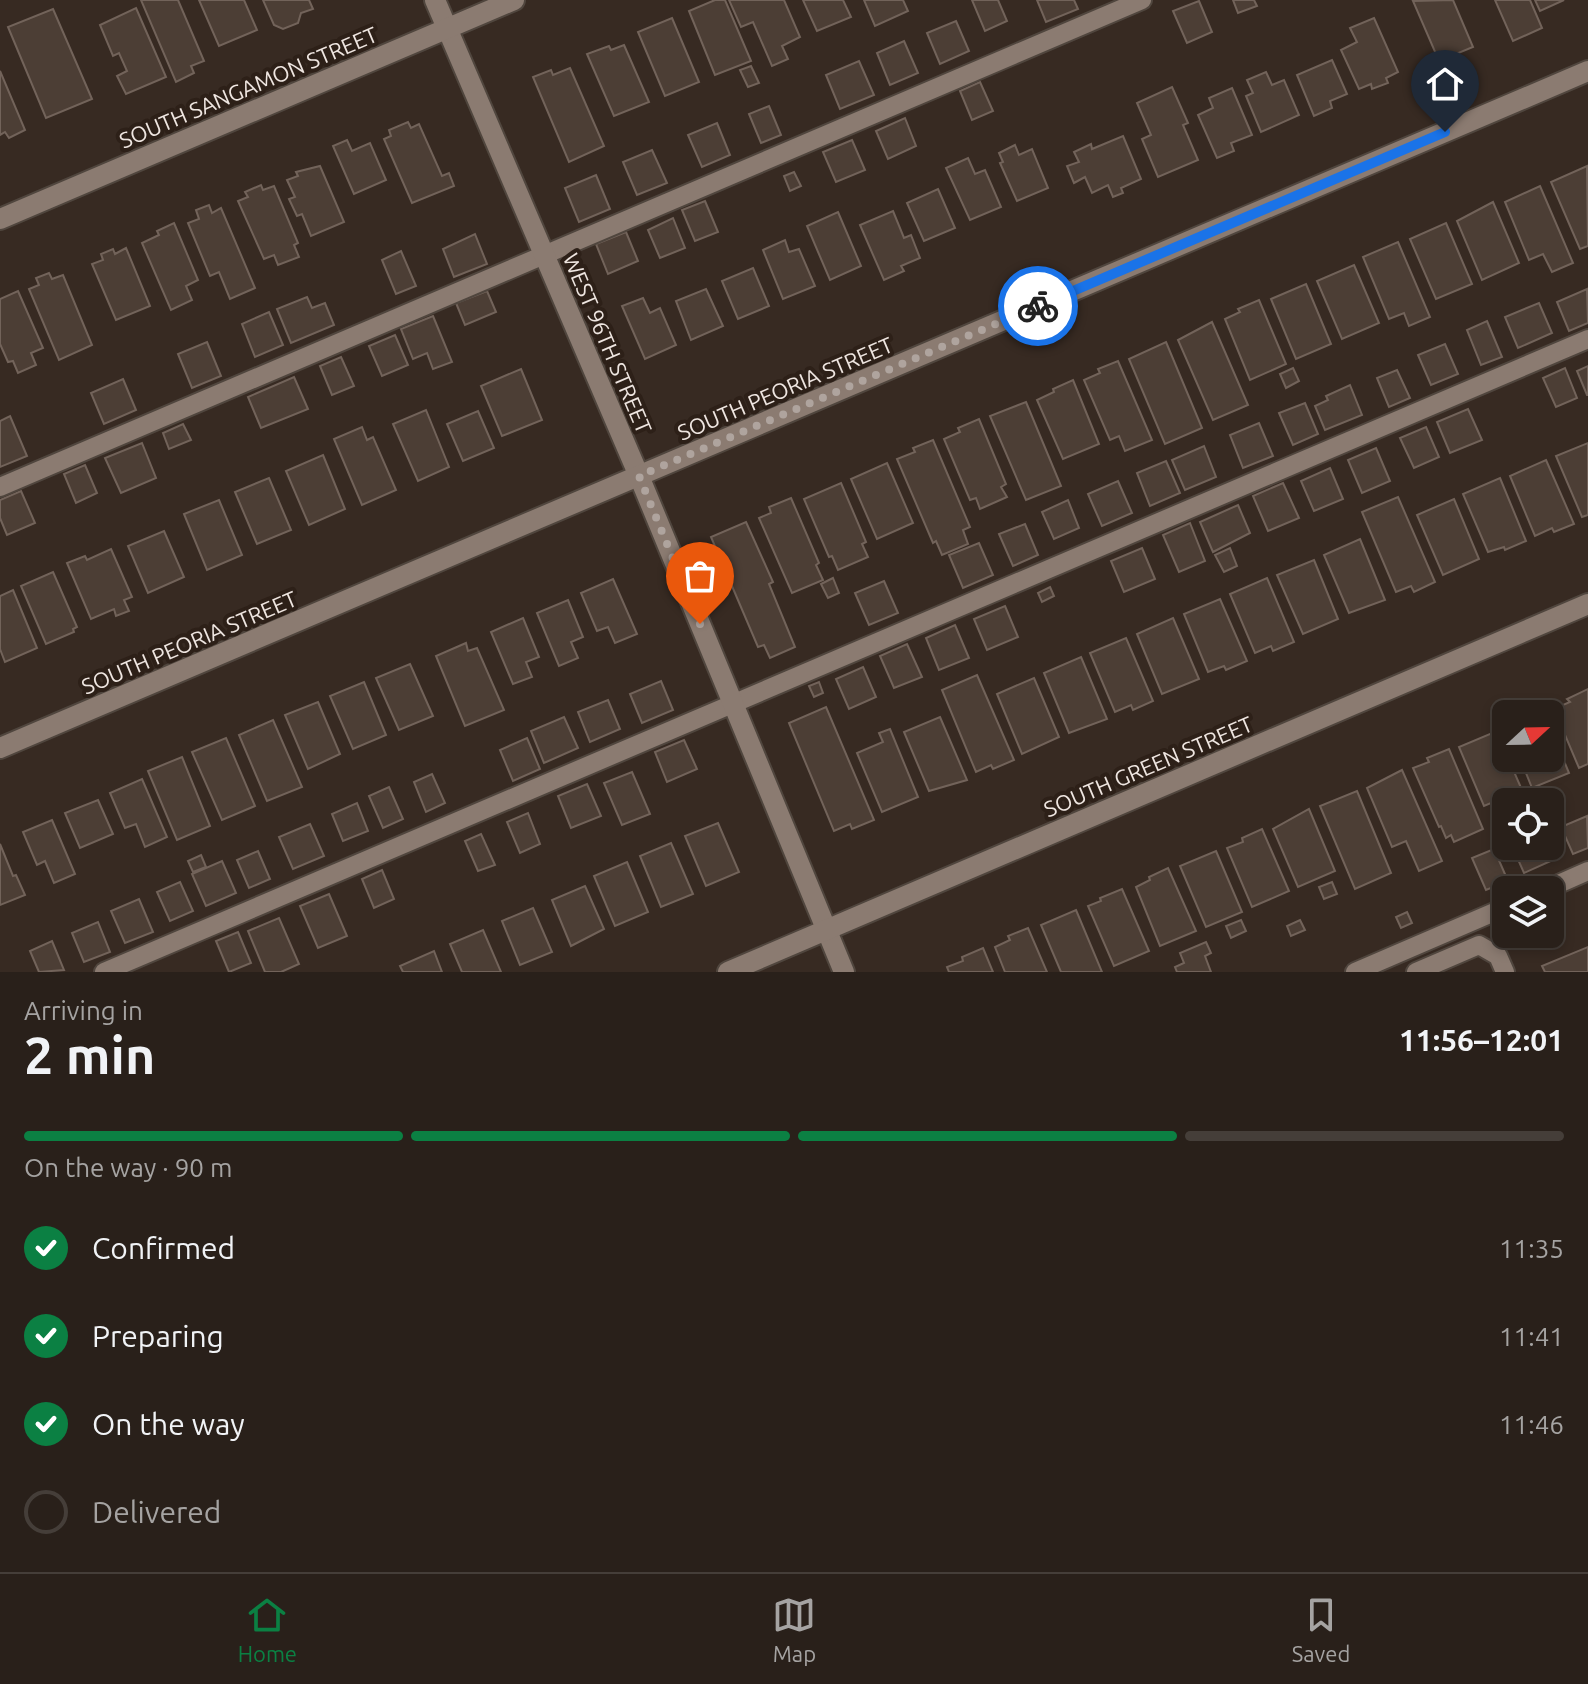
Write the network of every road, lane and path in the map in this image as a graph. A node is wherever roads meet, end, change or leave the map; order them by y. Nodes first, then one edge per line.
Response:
1 (435, 0) edge
2 (514, 0) edge
3 (1142, 0) edge
4 (447, 28) junction
5 (1588, 71) edge
6 (0, 219) edge
7 (544, 255) junction
8 (1588, 339) edge
9 (639, 476) junction
10 (0, 487) edge
11 (1588, 604) edge
12 (733, 704) junction
13 (0, 748) edge
14 (1588, 871) edge
15 (1564, 882) edge
16 (1492, 913) edge
17 (826, 930) junction
18 (104, 972) edge
19 (728, 972) edge
20 (844, 972) edge
21 (1355, 972) edge
22 (1416, 972) edge
23 (1505, 972) edge

1 - 4 street, WEST 96TH STREET
2 - 4 street, SOUTH SANGAMON STREET
3 - 7 lane
4 - 6 street, SOUTH SANGAMON STREET
4 - 7 street, WEST 96TH STREET
5 - 9 street, SOUTH PEORIA STREET
7 - 9 street, WEST 96TH STREET
7 - 10 lane
8 - 12 lane
9 - 12 street, WEST 96TH STREET
9 - 13 street, SOUTH PEORIA STREET
11 - 17 street, SOUTH GREEN STREET
12 - 17 street, WEST 96TH STREET
12 - 18 lane
14 - 15 lane
16 - 21 lane
17 - 19 street, SOUTH GREEN STREET
17 - 20 street, WEST 96TH STREET
22 - 23 lane

